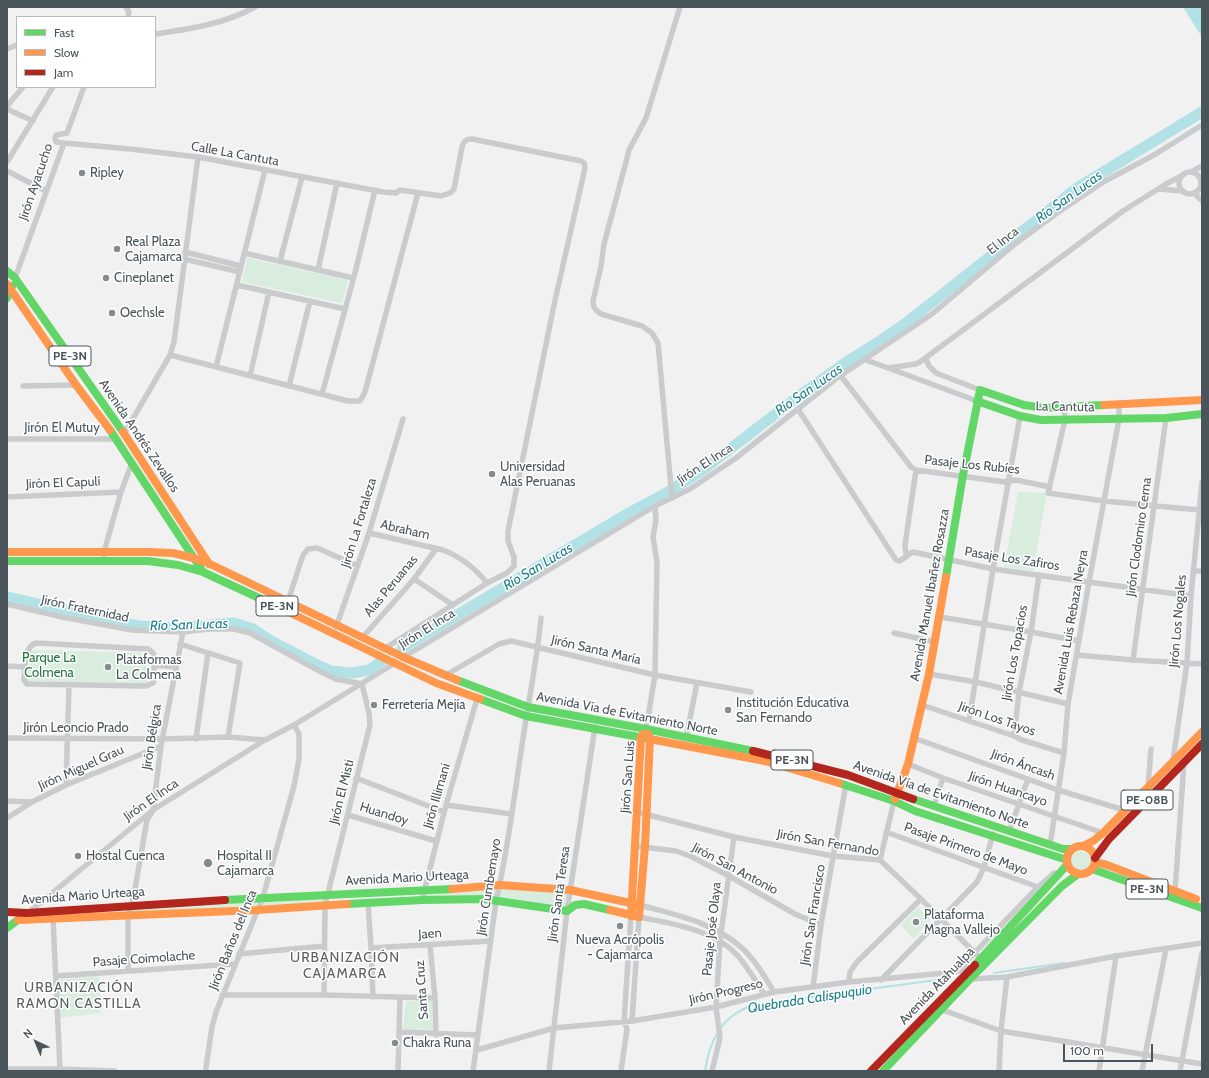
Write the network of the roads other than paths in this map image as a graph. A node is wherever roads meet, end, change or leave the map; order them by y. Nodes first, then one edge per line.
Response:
1 (255, 7) edge
2 (680, 7) edge
3 (250, 9) edge
4 (156, 34) edge
5 (22, 88) edge
6 (52, 88) edge
7 (84, 88) edge
8 (7, 107) edge
9 (33, 121) junction
10 (1202, 125) edge
11 (64, 143) junction
12 (198, 157) junction
13 (7, 162) edge
14 (1202, 166) edge
15 (265, 170) junction
16 (7, 171) edge
17 (1191, 172) junction
18 (1183, 175) junction
19 (302, 177) junction
20 (1201, 178) edge
21 (337, 183) junction
22 (1201, 187) edge
23 (1158, 189) junction
24 (374, 190) junction
25 (46, 191) junction
26 (1183, 191) junction
27 (418, 193) junction
28 (1194, 193) junction
29 (1202, 201) edge
30 (185, 252) junction
31 (244, 253) junction
32 (184, 260) junction
33 (280, 261) junction
34 (240, 269) junction
35 (318, 270) junction
36 (7, 271) edge
37 (15, 278) junction
38 (353, 278) junction
39 (237, 285) junction
40 (9, 286) edge
41 (269, 292) junction
42 (7, 298) edge
43 (310, 301) junction
44 (345, 309) junction
45 (170, 355) junction
46 (926, 359) junction
47 (866, 360) junction
48 (916, 364) junction
49 (216, 367) junction
50 (888, 368) junction
51 (250, 376) junction
52 (841, 376) junction
53 (915, 377) junction
54 (76, 385) junction
55 (23, 386) dead end
56 (289, 386) junction
57 (980, 390) junction
58 (322, 394) junction
59 (1202, 400) edge
60 (977, 401) junction
61 (1119, 404) junction
62 (1064, 407) junction
63 (798, 409) junction
64 (1202, 414) edge
65 (1020, 416) junction
66 (1166, 418) junction
67 (403, 419) dead end
68 (1119, 419) junction
69 (1065, 420) junction
70 (125, 434) junction
71 (7, 439) edge
72 (117, 439) junction
73 (132, 463) junction
74 (916, 470) junction
75 (963, 476) junction
76 (1008, 482) junction
77 (1202, 482) edge
78 (1049, 490) junction
79 (121, 492) junction
80 (7, 496) edge
81 (672, 497) junction
82 (1104, 501) junction
83 (1154, 505) junction
84 (655, 506) junction
85 (1199, 510) junction
86 (369, 533) junction
87 (436, 549) junction
88 (7, 552) edge
89 (104, 552) junction
90 (906, 555) junction
91 (193, 558) junction
92 (7, 561) edge
93 (104, 561) junction
94 (949, 561) junction
95 (208, 563) junction
96 (358, 566) junction
97 (993, 569) junction
98 (1193, 571) junction
99 (202, 572) junction
100 (1202, 572) edge
101 (1039, 575) junction
102 (220, 579) junction
103 (414, 579) junction
104 (1089, 582) junction
105 (487, 583) junction
106 (1142, 589) junction
107 (1191, 596) junction
108 (288, 601) junction
109 (7, 604) edge
110 (453, 605) junction
111 (940, 617) junction
112 (541, 618) dead end
113 (986, 624) junction
114 (335, 629) junction
115 (183, 632) junction
116 (1031, 632) junction
117 (894, 633) dead end
118 (362, 638) junction
119 (1079, 641) junction
120 (935, 642) junction
121 (180, 644) junction
122 (538, 648) junction
123 (386, 649) junction
124 (208, 653) junction
125 (377, 655) junction
126 (1077, 655) junction
127 (401, 656) junction
128 (1133, 660) junction
129 (393, 662) junction
130 (1187, 663) junction
131 (1202, 664) edge
132 (154, 665) junction
133 (7, 666) edge
134 (25, 667) junction
135 (176, 667) junction
136 (929, 674) junction
137 (655, 675) junction
138 (446, 676) junction
139 (976, 682) junction
140 (697, 683) junction
141 (362, 684) junction
142 (69, 685) junction
143 (751, 692) dead end
144 (1019, 692) junction
145 (477, 699) junction
146 (1068, 704) junction
147 (922, 705) junction
148 (527, 712) junction
149 (970, 721) junction
150 (596, 724) junction
151 (294, 725) junction
152 (646, 729) junction
153 (1202, 732) edge
154 (1014, 736) junction
155 (228, 737) junction
156 (641, 737) junction
157 (7, 738) edge
158 (650, 738) junction
159 (686, 738) junction
160 (914, 738) junction
161 (67, 739) junction
162 (162, 739) junction
163 (196, 739) junction
164 (265, 740) junction
165 (1202, 744) edge
166 (161, 746) junction
167 (1151, 749) dead end
168 (743, 752) junction
169 (1064, 753) junction
170 (1173, 761) junction
171 (1184, 762) junction
172 (908, 764) junction
173 (848, 775) junction
174 (356, 778) junction
175 (943, 778) junction
176 (1028, 779) junction
177 (66, 785) junction
178 (845, 785) junction
179 (1148, 787) junction
180 (1058, 790) junction
181 (896, 798) junction
182 (7, 801) edge
183 (32, 802) junction
184 (1019, 804) junction
185 (446, 805) junction
186 (934, 806) junction
187 (153, 810) junction
188 (1124, 810) junction
189 (444, 812) junction
190 (638, 812) junction
191 (512, 814) junction
192 (646, 814) junction
193 (348, 815) junction
194 (1055, 816) junction
195 (7, 818) edge
196 (995, 827) junction
197 (886, 832) junction
198 (1009, 832) junction
199 (1103, 833) junction
200 (992, 836) junction
201 (734, 837) junction
202 (436, 841) junction
203 (1050, 845) junction
204 (635, 846) junction
205 (645, 846) junction
206 (1083, 846) junction
207 (1072, 849) junction
208 (833, 856) junction
209 (880, 860) junction
210 (1067, 863) junction
211 (1094, 863) junction
212 (984, 867) junction
213 (1081, 874) junction
214 (729, 876) junction
215 (500, 885) junction
216 (1038, 887) junction
217 (570, 890) junction
218 (424, 891) junction
219 (1175, 891) junction
220 (328, 894) junction
221 (263, 897) junction
222 (920, 899) junction
223 (422, 900) junction
224 (1202, 900) edge
225 (496, 901) junction
226 (178, 902) junction
227 (632, 902) junction
228 (368, 903) junction
229 (131, 905) junction
230 (325, 905) junction
231 (640, 905) junction
232 (1202, 908) edge
233 (257, 910) junction
234 (567, 910) junction
235 (7, 912) edge
236 (27, 913) junction
237 (177, 913) junction
238 (128, 915) junction
239 (635, 917) junction
240 (53, 919) junction
241 (940, 919) junction
242 (18, 920) junction
243 (821, 925) junction
244 (7, 928) edge
245 (721, 932) junction
246 (491, 941) junction
247 (720, 941) junction
248 (1202, 943) edge
249 (430, 945) junction
250 (324, 946) junction
251 (371, 948) junction
252 (1166, 949) junction
253 (1202, 953) edge
254 (238, 954) junction
255 (978, 956) junction
256 (1116, 956) junction
257 (234, 964) junction
258 (972, 967) junction
259 (982, 968) junction
260 (128, 971) junction
261 (956, 972) junction
262 (56, 976) junction
263 (1007, 977) junction
264 (970, 979) junction
265 (881, 980) junction
266 (849, 982) junction
267 (813, 987) junction
268 (774, 992) junction
269 (764, 994) junction
270 (222, 995) junction
271 (324, 995) junction
272 (373, 997) junction
273 (400, 998) junction
274 (435, 998) junction
275 (716, 1007) junction
276 (939, 1007) junction
277 (624, 1021) junction
278 (632, 1021) junction
279 (554, 1028) junction
280 (1000, 1031) junction
281 (399, 1032) junction
282 (436, 1035) junction
283 (478, 1035) junction
284 (1103, 1047) junction
285 (477, 1050) junction
286 (1146, 1054) junction
287 (1182, 1060) junction
288 (1202, 1064) edge
289 (7, 1069) edge
290 (60, 1069) junction
291 (115, 1071) edge
292 (206, 1071) edge
293 (398, 1071) edge
294 (474, 1071) edge
295 (549, 1071) edge
296 (621, 1071) edge
297 (712, 1071) edge
298 (871, 1071) edge
299 (883, 1071) edge
300 (999, 1071) edge
301 (1099, 1071) edge
302 (1142, 1071) edge
303 (1180, 1071) edge

1 - 3 street
2 - 81 street
3 - 4 street
5 - 8 street
6 - 9 street
7 - 11 street, Jirón Ayacucho
8 - 9 street
9 - 13 street
10 - 47 street, El Inca
11 - 12 street, Calle La Cantuta
11 - 25 street, Jirón Ayacucho
12 - 15 street, Calle La Cantuta
12 - 30 street
14 - 17 street
15 - 19 street, Calle La Cantuta
15 - 31 street
16 - 25 street
17 - 18 street
17 - 20 street
18 - 23 street
18 - 26 street
19 - 21 street, Calle La Cantuta
19 - 33 street
20 - 22 street
21 - 24 street, Calle La Cantuta
21 - 35 street
22 - 28 street
23 - 26 street
23 - 46 street
24 - 27 street, Calle La Cantuta
24 - 38 street
25 - 37 street, Jirón Ayacucho
26 - 28 street
27 - 58 street
27 - 105 street, Calle La Cantuta
28 - 29 street
30 - 32 street
30 - 34 street
31 - 33 street
31 - 34 street
32 - 34 street
32 - 45 street
33 - 35 street
34 - 39 street
35 - 38 street
36 - 37 main road, Avenida Andrés Zevallos / PE-3N
37 - 40 main road, Jirón Ayacucho
37 - 70 main road, Avenida Andrés Zevallos / PE-3N
38 - 44 street
39 - 41 street
39 - 49 street
40 - 42 main road, Jirón Ayacucho
40 - 54 main road, Avenida Andrés Zevallos / PE-3N
41 - 43 street
41 - 51 street
43 - 44 street
43 - 56 street
44 - 58 street
45 - 49 street
45 - 70 street
46 - 48 street
46 - 57 street, La Cantuta
47 - 50 street, La Cantuta
47 - 52 street, Jirón El Inca
48 - 50 street
48 - 53 street
49 - 51 street
50 - 53 street, La Cantuta
51 - 56 street
52 - 63 street, Jirón El Inca
52 - 74 street, Pasaje Los Rubíes
53 - 60 street, La Cantuta
54 - 55 street
54 - 72 main road, Avenida Andrés Zevallos / PE-3N
56 - 58 street
57 - 60 main road, Avenida Manuel Ibañez Rosazza
57 - 62 main road, La Cantuta
59 - 61 main road, La Cantuta
60 - 65 main road, La Cantuta
60 - 75 main road, Avenida Manuel Ibañez Rosazza
61 - 62 main road, La Cantuta
61 - 68 street, Avenida Luis Rebaza Neyra
62 - 69 street
63 - 81 street, Jirón El Inca
63 - 90 street, Pasaje Los Zafiros
64 - 66 main road, La Cantuta
65 - 69 main road, La Cantuta
65 - 76 street
66 - 68 main road, La Cantuta
66 - 83 street, Jirón Clodomiro Cerna
67 - 86 street, Jirón La Fortaleza
68 - 69 main road, La Cantuta
68 - 82 street, Avenida Luis Rebaza Neyra
69 - 78 street
70 - 72 street
70 - 95 main road, Avenida Andrés Zevallos / PE-3N
71 - 72 street, Jirón El Mutuy
72 - 73 main road, Avenida Andrés Zevallos / PE-3N
73 - 79 street
73 - 91 main road, Avenida Andrés Zevallos / PE-3N
74 - 75 street, Pasaje Los Rubíes
74 - 90 street
75 - 76 street, Pasaje Los Rubíes
75 - 94 main road, Avenida Manuel Ibañez Rosazza
76 - 78 street, Pasaje Los Rubíes
76 - 97 street
77 - 85 street, Jirón Los Nogales
78 - 82 street, Pasaje Los Rubíes
79 - 80 street, Jirón El Capulí
79 - 89 street
81 - 84 street, Jirón El Inca
82 - 83 street, Pasaje Los Rubíes
82 - 104 street, Avenida Luis Rebaza Neyra
83 - 85 street, Pasaje Los Rubíes
83 - 106 street, Jirón Clodomiro Cerna
84 - 127 street, Jirón El Inca
84 - 137 street
85 - 98 street, Jirón Los Nogales
86 - 87 street, Abraham
86 - 96 street, Jirón La Fortaleza
87 - 103 street, Alas Peruanas
87 - 105 street, Abraham
88 - 89 main road, Avenida Vía de Evitamiento Norte
89 - 91 main road, Avenida Vía de Evitamiento Norte
89 - 93 street
90 - 94 street, Pasaje Los Zafiros
91 - 95 main road, Avenida Vía de Evitamiento Norte / PE-3N
91 - 99 main road, Avenida Andrés Zevallos / PE-3N
92 - 93 main road
93 - 99 main road
94 - 97 street, Pasaje Los Zafiros
94 - 111 main road, Avenida Manuel Ibañez Rosazza
95 - 102 main road, Avenida Andrés Zevallos / PE-3N
95 - 108 main road, Avenida Vía de Evitamiento Norte / PE-3N
96 - 108 street
96 - 114 street, Jirón La Fortaleza
97 - 101 street, Pasaje Los Zafiros
97 - 113 street
98 - 100 street
98 - 107 street, Jirón Los Nogales
99 - 102 main road, PE-3N
101 - 104 street, Pasaje Los Zafiros
101 - 116 street, Jirón Los Topacios
102 - 114 main road, Avenida Vía de Evitamiento Norte / PE-3N
103 - 110 street
103 - 118 street, Alas Peruanas
104 - 106 street, Pasaje Los Zafiros
104 - 119 street, Avenida Luis Rebaza Neyra
105 - 110 street
106 - 107 street, Pasaje Los Zafiros
106 - 128 street, Jirón Clodomiro Cerna
107 - 130 street, Jirón Los Nogales
108 - 114 main road, Avenida Vía de Evitamiento Norte / PE-3N
109 - 115 street, Jirón Fraternidad
110 - 123 street
111 - 113 street
111 - 120 main road, Avenida Manuel Ibañez Rosazza
112 - 122 street, Jirón Cumbemayo
113 - 116 street
113 - 139 street
114 - 118 main road, Avenida Vía de Evitamiento Norte / PE-3N
114 - 125 main road, Avenida Vía de Evitamiento Norte / PE-3N
115 - 121 street, Jirón Bélgica
115 - 141 street, Jirón Fraternidad
116 - 119 street
116 - 144 street, Jirón Los Topacios
117 - 120 street
118 - 123 main road, Avenida Vía de Evitamiento Norte / PE-3N
119 - 126 street, Avenida Luis Rebaza Neyra
120 - 136 main road, Avenida Manuel Ibañez Rosazza
121 - 124 street
121 - 135 street, Jirón Bélgica
122 - 137 street, Jirón Santa María
122 - 138 street, Jirón Santa María
122 - 148 street, Jirón Cumbemayo
123 - 125 street
123 - 127 main road, Avenida Vía de Evitamiento Norte / PE-3N
124 - 155 street
124 - 163 street
125 - 129 main road, Avenida Vía de Evitamiento Norte / PE-3N
126 - 128 street
126 - 146 street, Avenida Luis Rebaza Neyra
127 - 129 street, Jirón El Inca
127 - 138 main road, Avenida Vía de Evitamiento Norte / PE-3N
128 - 130 street
129 - 141 street, Jirón El Inca
129 - 145 main road, Avenida Vía de Evitamiento Norte / PE-3N
130 - 131 street
130 - 170 street, Jirón Los Nogales
132 - 134 street
132 - 135 street
132 - 142 street
133 - 134 street
134 - 142 street
135 - 162 street, Jirón Bélgica
136 - 139 street
136 - 147 main road, Avenida Manuel Ibañez Rosazza
137 - 140 street, Jirón Santa María
137 - 152 street
138 - 148 main road, Avenida Vía de Evitamiento Norte / PE-3N
139 - 144 street
139 - 149 street
140 - 143 street, Jirón Santa María
140 - 159 street
141 - 151 street, Jirón El Inca
141 - 174 street, Jirón El Misti
142 - 161 street
144 - 146 street
144 - 154 street, Jirón Los Topacios
145 - 148 main road, PE-3N
145 - 185 street, Jirón Illimani
146 - 169 street, Avenida Luis Rebaza Neyra
147 - 149 street, Jirón Los Tayos
147 - 160 main road, Avenida Manuel Ibañez Rosazza
148 - 150 main road, PE-3N
148 - 191 street, Jirón Cumbemayo
149 - 154 street, Jirón Los Tayos
150 - 152 main road, Avenida Vía de Evitamiento Norte / PE-3N
150 - 156 main road, PE-3N
150 - 217 street, Jirón Santa Teresa
151 - 164 street, Jirón El Inca
151 - 221 street, Jirón Baños del Inca
152 - 156 main road, Jirón San Luis
152 - 158 main road, Jirón San Luis
152 - 159 main road, Avenida Vía de Evitamiento Norte / PE-3N
153 - 170 main road, PE-08B
154 - 169 street, Jirón Los Tayos
155 - 163 street, Jirón Leoncio Prado
155 - 164 street, Jirón Leoncio Prado
156 - 158 main road, PE-3N
156 - 190 main road, Jirón San Luis
157 - 161 street, Jirón Leoncio Prado
158 - 168 main road, PE-3N
158 - 192 main road, Jirón San Luis
159 - 168 main road, Avenida Vía de Evitamiento Norte / PE-3N
160 - 172 main road, Avenida Manuel Ibañez Rosazza
160 - 176 street, Jirón Áncash
161 - 162 street, Jirón Leoncio Prado
161 - 177 street
162 - 163 street, Jirón Leoncio Prado
162 - 166 street, Jirón Bélgica
164 - 187 street, Jirón El Inca
165 - 171 main road, PE-08B
166 - 177 street, Jirón Miguel Grau
166 - 187 street, Jirón Bélgica
167 - 179 street
168 - 173 main road, Avenida Vía de Evitamiento Norte / PE-3N
168 - 178 main road, PE-3N
169 - 180 street, Avenida Luis Rebaza Neyra
170 - 179 main road, PE-08B
171 - 211 main road, PE-08B
171 - 219 street
172 - 175 street, Jirón Huancayo
172 - 181 main road, Avenida Manuel Ibañez Rosazza
173 - 178 street, Jirón San Francisco
173 - 181 main road, Avenida Vía de Evitamiento Norte / PE-3N
174 - 189 street
174 - 193 street, Jirón El Misti
175 - 184 street, Jirón Huancayo
175 - 186 street
176 - 180 street, Jirón Áncash
176 - 184 street
177 - 183 street, Jirón Miguel Grau
178 - 181 main road, PE-3N
178 - 208 street, Jirón San Francisco
179 - 188 main road, PE-08B
180 - 188 street, Jirón Áncash
180 - 194 street, Avenida Luis Rebaza Neyra
181 - 186 main road, Avenida Vía de Evitamiento Norte / PE-3N
181 - 197 street
181 - 200 main road, PE-3N
182 - 183 street, Jirón Miguel Grau
183 - 195 street, Jirón Miguel Grau
184 - 194 street, Jirón Huancayo
184 - 198 street
185 - 189 street, Jirón Illimani
185 - 191 street
186 - 196 main road, Avenida Vía de Evitamiento Norte / PE-3N
187 - 229 street, Jirón Bélgica
187 - 236 street, Jirón El Inca
188 - 199 main road, PE-08B
189 - 202 street, Jirón Illimani
190 - 192 street, Jirón San Fernando
190 - 204 main road, Jirón San Luis
191 - 215 street, Jirón Cumbemayo
192 - 201 street, Jirón San Fernando
192 - 205 main road, Jirón San Luis
193 - 202 street, Huandoy
193 - 220 street, Jirón El Misti
194 - 199 street, Jirón Huancayo
194 - 203 street, Avenida Luis Rebaza Neyra
196 - 198 main road, Avenida Vía de Evitamiento Norte / PE-3N
196 - 200 street
197 - 209 street
197 - 212 street, Pasaje Primero de Mayo
198 - 203 main road, Avenida Vía de Evitamiento Norte / PE-3N
199 - 206 main road, PE-08B
200 - 210 main road, PE-3N
200 - 212 street
201 - 208 street, Jirón San Fernando
201 - 214 street, Pasaje José Olaya
202 - 218 street, Jirón Illimani
203 - 207 main road, Avenida Vía de Evitamiento Norte / PE-3N
204 - 205 street, Jirón San Antonio
204 - 227 main road, Jirón San Luis
205 - 214 street, Jirón San Antonio
205 - 231 main road, Jirón San Luis
206 - 207 main road, PE-3N
206 - 211 main road, PE-3N
207 - 210 main road
208 - 209 street, Jirón San Fernando
208 - 243 street, Jirón San Francisco
209 - 222 street, Jirón San Fernando
210 - 213 main road, PE-3N
210 - 216 street, Avenida Atahualpa
210 - 255 main road, Avenida Atahualpa
211 - 213 main road
211 - 219 main road, PE-3N
211 - 232 main road, PE-3N
212 - 216 street, Pasaje Primero de Mayo
212 - 241 street
213 - 259 main road, Avenida Atahualpa
214 - 243 street, Jirón San Antonio
214 - 245 street, Pasaje José Olaya
215 - 217 main road, Avenida Mario Urteaga
215 - 218 main road, Avenida Mario Urteaga
215 - 225 street, Jirón Cumbemayo
216 - 255 street, Avenida Atahualpa
217 - 227 main road, Avenida Mario Urteaga
217 - 234 street, Jirón Santa Teresa
218 - 220 main road, Avenida Mario Urteaga
218 - 223 street, Jirón Illimani
219 - 224 main road, PE-3N
220 - 221 main road, Avenida Mario Urteaga
220 - 230 street, Jirón El Misti
221 - 226 main road, Avenida Mario Urteaga
221 - 233 street, Jirón Baños del Inca
222 - 241 street, Jirón San Fernando
222 - 266 street
223 - 225 main road, Avenida Mario Urteaga
223 - 228 main road, Avenida Mario Urteaga
225 - 234 main road, Avenida Mario Urteaga
225 - 246 street, Jirón Cumbemayo
226 - 229 main road, Avenida Mario Urteaga
226 - 237 main road
227 - 231 main road, Avenida Mario Urteaga
227 - 239 main road, Jirón San Luis
228 - 230 main road, Avenida Mario Urteaga
228 - 251 street
229 - 236 main road, Avenida Mario Urteaga
229 - 238 street, Jirón Bélgica
230 - 233 main road, Avenida Mario Urteaga
230 - 250 street, Jirón El Misti
231 - 239 main road, Jirón San Luis
231 - 245 street, Avenida Mario Urteaga
233 - 237 main road, Avenida Mario Urteaga
233 - 254 street, Jirón Baños del Inca
234 - 239 main road, Avenida Mario Urteaga
234 - 279 street, Jirón Santa Teresa
235 - 236 main road, Avenida Mario Urteaga
236 - 242 main road, Jirón El Inca
237 - 238 main road, Avenida Mario Urteaga
238 - 240 main road, Avenida Mario Urteaga
238 - 260 street, Jirón Bélgica
239 - 247 street, Avenida Mario Urteaga
239 - 277 street, Jirón San Luis
239 - 278 street, Jirón San Luis
240 - 242 main road, Avenida Mario Urteaga
240 - 262 street
241 - 255 street, Jirón San Fernando
241 - 265 street
242 - 244 main road, Jirón El Inca
243 - 267 street, Jirón San Francisco
245 - 247 street, Pasaje José Olaya
245 - 268 street, Avenida Mario Urteaga
246 - 249 street, Jaen
246 - 283 street, Jirón Cumbemayo
247 - 269 street, Avenida Mario Urteaga
247 - 275 street, Pasaje José Olaya
248 - 252 street
249 - 251 street, Jaen
249 - 274 street, Santa Cruz
250 - 254 street
250 - 271 street, Jirón El Misti
251 - 272 street
252 - 256 street
252 - 286 street
253 - 287 street
254 - 257 street, Jirón Baños del Inca
255 - 258 main road, Avenida Atahualpa
255 - 261 street, Avenida Atahualpa
256 - 263 street
256 - 284 street
257 - 260 street, Pasaje Coimolache
257 - 270 street, Jirón Baños del Inca
258 - 259 street, Jirón Progreso
258 - 261 street, Jirón Progreso
258 - 276 main road, Avenida Atahualpa
259 - 264 main road, Avenida Atahualpa
260 - 262 street, Pasaje Coimolache
261 - 265 street, Jirón Progreso
262 - 290 street
263 - 264 street
263 - 280 street
264 - 276 main road, Avenida Atahualpa
265 - 266 street, Jirón Progreso
266 - 267 street, Jirón Progreso
267 - 268 street, Jirón Progreso
268 - 269 street, Jirón Progreso
269 - 275 street, Jirón Progreso
270 - 271 street
270 - 292 street, Jirón Baños del Inca
271 - 272 street
272 - 273 street
273 - 274 street
273 - 281 street
274 - 282 street, Santa Cruz
275 - 278 street, Jirón Progreso
275 - 297 street, Pasaje José Olaya
276 - 280 street
276 - 298 main road, Avenida Atahualpa
276 - 299 main road, Avenida Atahualpa
277 - 278 street, Jirón Progreso
277 - 279 street, Jirón Progreso
277 - 296 street, Jirón San Luis
279 - 285 street, Jirón Progreso
279 - 295 street, Jirón Santa Teresa
280 - 284 street
280 - 300 street
281 - 282 street
281 - 293 street
282 - 283 street
283 - 285 street, Jirón Cumbemayo
284 - 286 street
284 - 301 street
285 - 294 street, Jirón Cumbemayo
286 - 287 street
286 - 302 street
287 - 288 street
287 - 303 street
289 - 290 street
290 - 291 street

